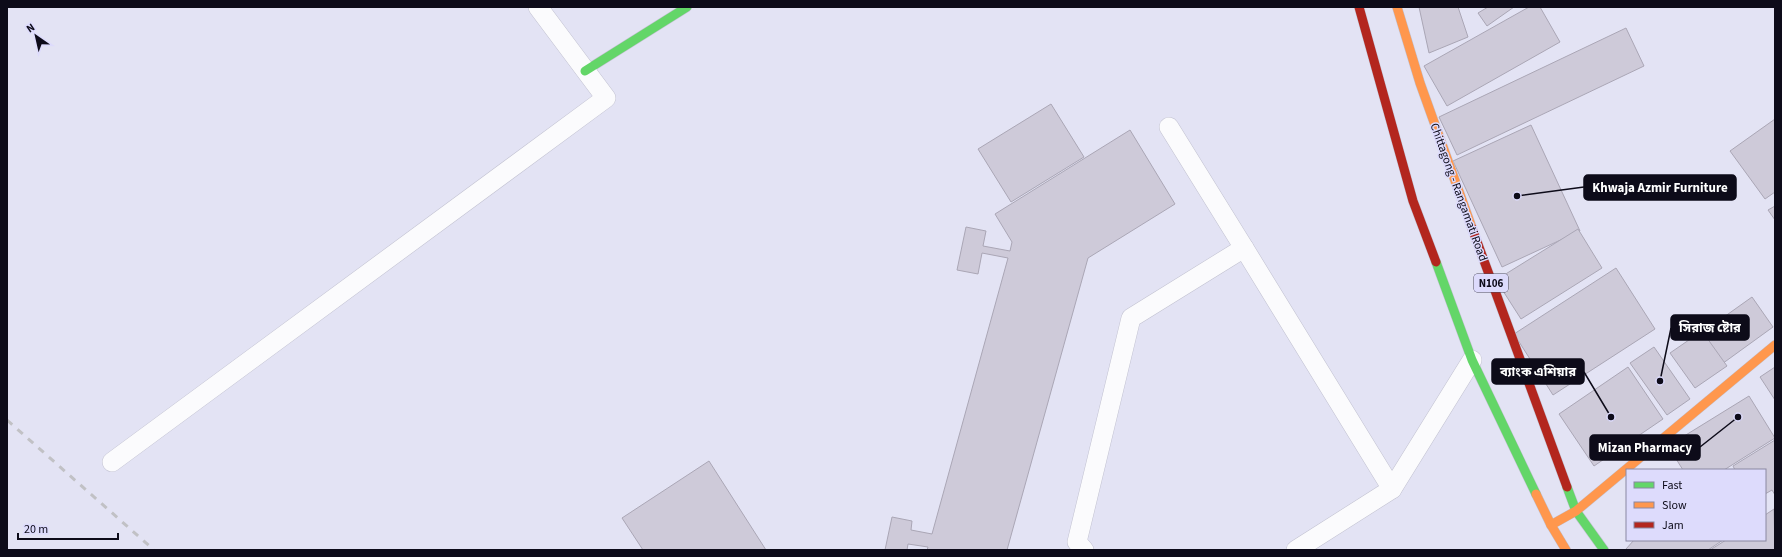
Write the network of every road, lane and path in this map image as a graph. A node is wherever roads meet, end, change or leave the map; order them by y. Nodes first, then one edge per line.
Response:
1 (538, 7) edge
2 (687, 7) edge
3 (1359, 7) edge
4 (1396, 7) edge
5 (585, 71) junction
6 (1170, 128) dead end
7 (1244, 248) junction
8 (1775, 345) edge
9 (1472, 360) junction
10 (112, 462) dead end
11 (1626, 469) edge
12 (1626, 469) edge
13 (1392, 489) junction
14 (1576, 511) junction
15 (1551, 525) junction
16 (1084, 550) edge
17 (1296, 550) edge
18 (1566, 550) edge
19 (1604, 550) edge

1 - 5 lane
2 - 5 main road
3 - 9 main road
4 - 14 main road, Chittagong - Rangamati Road / N106
5 - 10 lane
6 - 7 lane
7 - 13 lane
7 - 16 lane
8 - 11 main road
9 - 13 lane
9 - 15 main road
12 - 14 main road
13 - 17 lane
14 - 15 main road
14 - 19 main road, Chittagong - Rangamati Road / N106
15 - 18 main road

